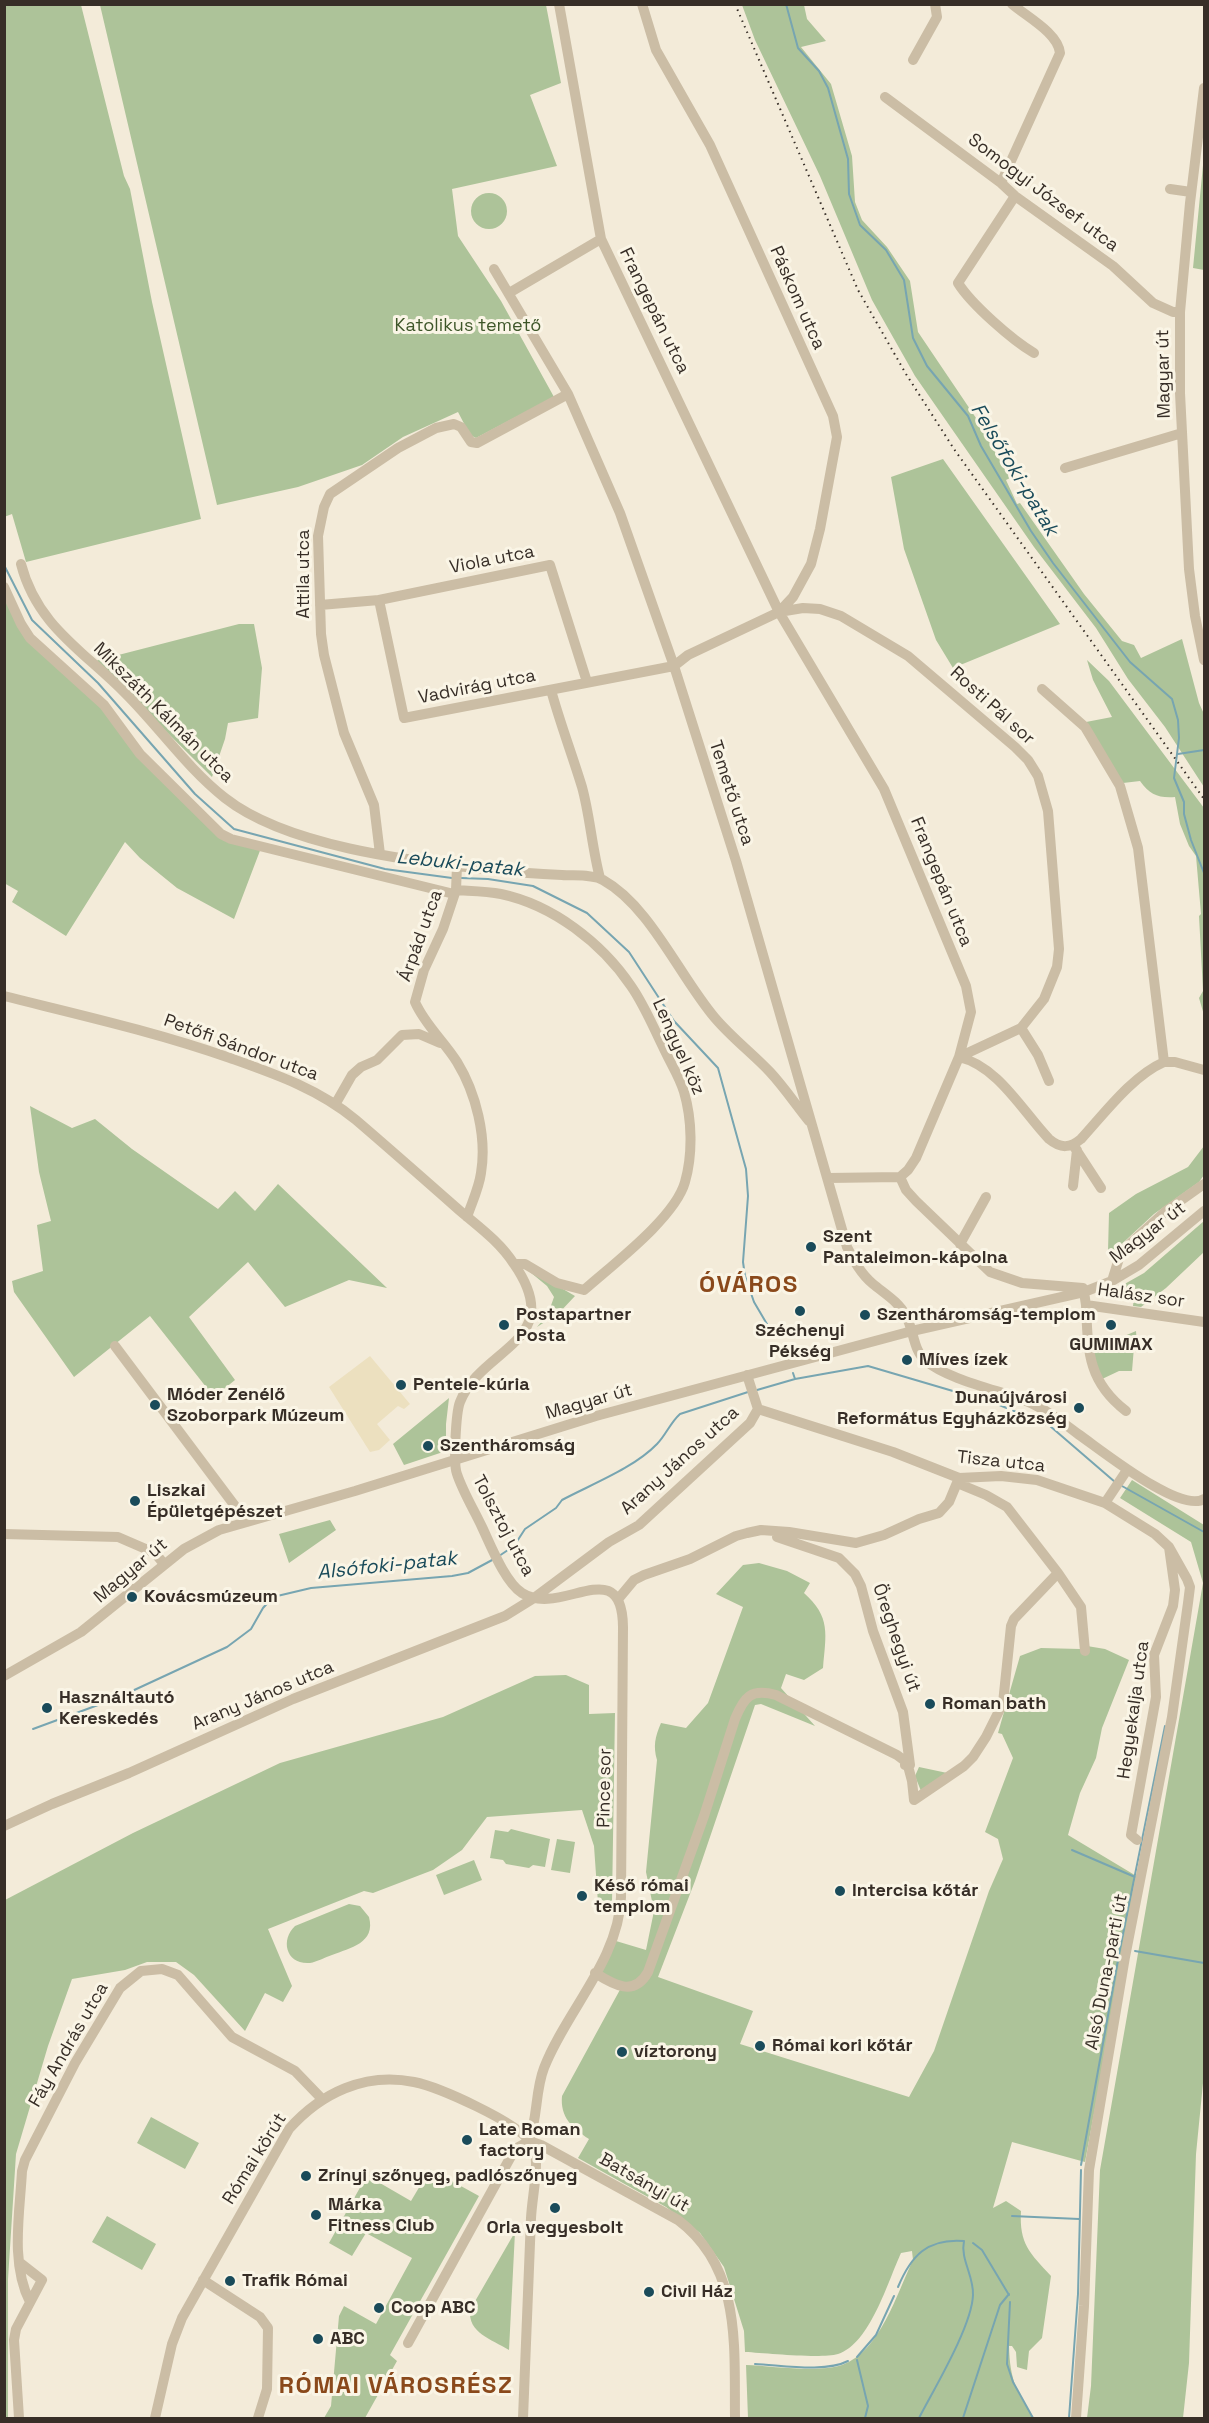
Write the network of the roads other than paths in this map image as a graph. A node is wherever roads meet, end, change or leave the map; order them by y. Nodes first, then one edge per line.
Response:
1 (559, 4) edge
2 (642, 4) edge
3 (935, 4) edge
4 (1012, 4) edge
5 (913, 60) dead end
6 (1204, 88) edge
7 (885, 97) dead end
8 (1001, 183) junction
9 (1170, 189) dead end
10 (1191, 192) junction
11 (1015, 196) junction
12 (601, 239) junction
13 (494, 269) dead end
14 (509, 293) junction
15 (1180, 312) junction
16 (1034, 353) dead end
17 (568, 394) junction
18 (1182, 433) junction
19 (1065, 468) dead end
20 (21, 564) dead end
21 (4, 587) edge
22 (379, 600) junction
23 (320, 605) junction
24 (779, 612) junction
25 (1204, 660) edge
26 (674, 666) junction
27 (587, 682) junction
28 (1042, 689) dead end
29 (551, 690) junction
30 (380, 854) junction
31 (457, 866) junction
32 (600, 878) junction
33 (455, 892) junction
34 (4, 996) edge
35 (1021, 1028) junction
36 (444, 1046) junction
37 (959, 1057) junction
38 (1164, 1062) junction
39 (1204, 1070) edge
40 (1049, 1081) dead end
41 (336, 1103) junction
42 (813, 1125) junction
43 (1075, 1148) junction
44 (900, 1177) junction
45 (828, 1178) junction
46 (1204, 1184) edge
47 (1073, 1185) dead end
48 (1101, 1188) dead end
49 (986, 1197) dead end
50 (1204, 1211) edge
51 (467, 1217) junction
52 (960, 1244) junction
53 (514, 1264) junction
54 (1112, 1281) junction
55 (1088, 1290) junction
56 (1086, 1305) junction
57 (1204, 1322) edge
58 (912, 1331) junction
59 (115, 1346) dead end
60 (748, 1379) junction
61 (758, 1409) junction
62 (1126, 1411) dead end
63 (456, 1459) junction
64 (1125, 1474) junction
65 (958, 1481) junction
66 (1204, 1499) edge
67 (1105, 1503) junction
68 (247, 1522) junction
69 (4, 1534) edge
70 (817, 1544) junction
71 (1166, 1545) junction
72 (164, 1564) junction
73 (1058, 1573) junction
74 (534, 1598) junction
75 (619, 1598) junction
76 (1084, 1651) dead end
77 (4, 1676) edge
78 (907, 1763) junction
79 (4, 1826) edge
80 (1137, 1840) dead end
81 (595, 1973) junction
82 (322, 2099) junction
83 (529, 2141) junction
84 (562, 2156) junction
85 (536, 2163) junction
86 (19, 2262) junction
87 (203, 2280) junction
88 (30, 2302) junction
89 (408, 2343) dead end
90 (19, 2418) edge
91 (155, 2418) edge
92 (258, 2418) edge
93 (523, 2418) edge
94 (735, 2418) edge
95 (1076, 2418) edge

1 - 12 street, Frangepán utca
2 - 24 street, Páskom utca
3 - 5 street
4 - 8 street
6 - 10 street, Magyar út
7 - 8 street, Somogyi József utca
8 - 11 street, Somogyi József utca
9 - 10 street
10 - 15 street, Magyar út
11 - 15 street, Somogyi József utca
11 - 16 street
12 - 14 street
12 - 24 street, Frangepán utca
13 - 14 street, Temető utca
14 - 17 street, Temető utca
15 - 18 street, Magyar út
17 - 23 street, Attila utca
17 - 26 street, Temető utca
18 - 19 street
18 - 25 street, Magyar út
20 - 30 street, Mikszáth Kálmán utca
21 - 33 street, Lengyel köz
22 - 23 street, Viola utca
22 - 27 street, Viola utca
22 - 29 street, Vadvirág utca
23 - 30 street, Attila utca
24 - 26 street
24 - 35 street, Rosti Pál sor
24 - 37 street, Frangepán utca
26 - 27 street, Vadvirág utca
26 - 42 street, Temető utca
27 - 29 street, Vadvirág utca
28 - 38 street
29 - 32 street
30 - 31 street, Mikszáth Kálmán utca
31 - 32 street, Mikszáth Kálmán utca
31 - 33 street, Árpád utca
32 - 42 street
33 - 36 street, Árpád utca
33 - 53 street, Lengyel köz
34 - 41 street, Petőfi Sándor utca
35 - 37 street, Rosti Pál sor
35 - 40 street
36 - 41 street
36 - 51 street
37 - 43 street
37 - 44 street, Frangepán utca
38 - 39 street
38 - 43 street
41 - 51 street, Petőfi Sándor utca
42 - 45 street, Temető utca
43 - 47 street
43 - 48 street
44 - 45 street
44 - 52 street
45 - 58 street, Temető utca
46 - 54 street
49 - 52 street
50 - 54 street, Magyar út
51 - 53 street, Petőfi Sándor utca
52 - 55 street
53 - 63 street, Petőfi Sándor utca
54 - 55 street, Magyar út
55 - 56 street, Halász sor
55 - 58 street, Magyar út
56 - 57 street, Halász sor
56 - 62 street
58 - 60 street, Magyar út
58 - 64 street, Temető utca
59 - 68 street
60 - 61 street
60 - 63 street, Magyar út
61 - 65 street, Tisza utca
61 - 74 street, Arany János utca
63 - 68 street, Magyar út
63 - 74 street, Tolsztoj utca
64 - 66 street, Temető utca
64 - 67 street
65 - 67 street, Tisza utca
65 - 70 street
65 - 73 street
67 - 71 street, Tisza utca
68 - 72 street, Magyar út
69 - 72 street
70 - 75 street, Öreghegyi út
70 - 78 street, Öreghegyi út
71 - 80 street, Hegyekalja utca
71 - 95 street, Alsó Duna-parti út
72 - 77 street, Magyar út
73 - 76 street
73 - 78 street, Öreghegyi út
74 - 75 street, Arany János utca
74 - 79 street, Arany János utca
75 - 81 street, Pince sor
78 - 81 street
81 - 83 street, Pince sor
82 - 83 street, Római körút
82 - 86 street, Fáy András utca
82 - 87 street, Római körút
83 - 84 street, Batsányi út
83 - 85 street
83 - 89 street
84 - 85 street
84 - 94 street, Batsányi út
85 - 93 street
86 - 88 street, Fáy András utca
86 - 88 street
87 - 91 street, Római körút
87 - 92 street
88 - 90 street

